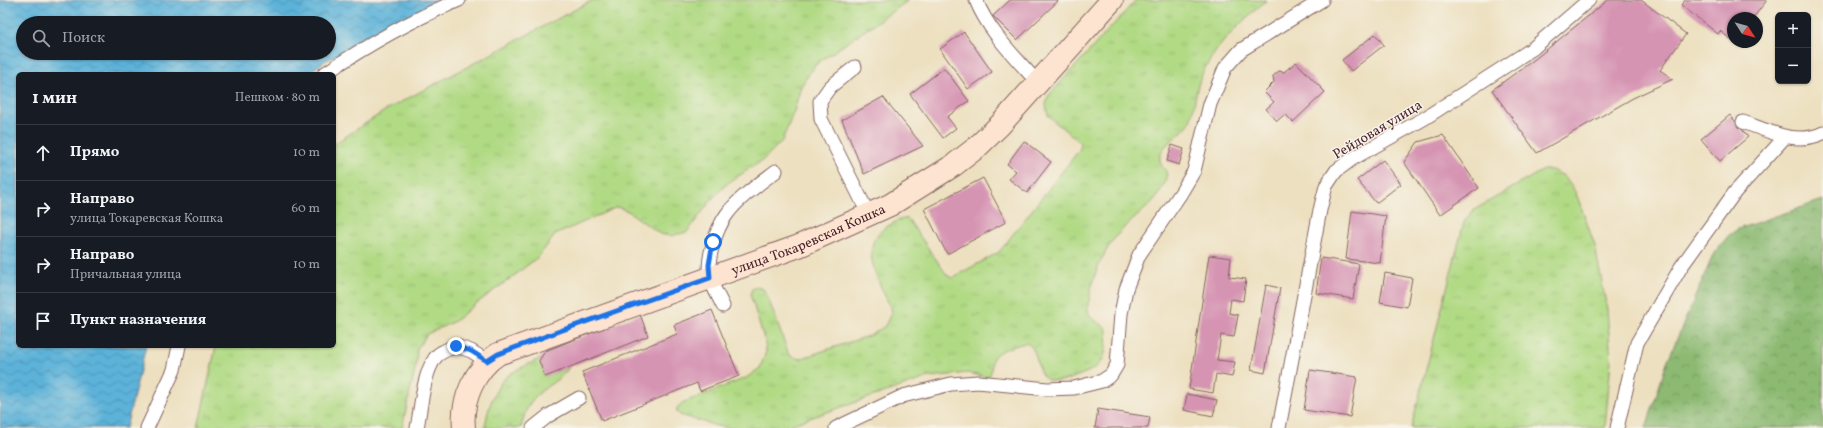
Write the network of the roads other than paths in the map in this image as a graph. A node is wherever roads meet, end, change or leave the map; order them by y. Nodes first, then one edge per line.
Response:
1 (459, 0) edge
2 (976, 0) edge
3 (1112, 0) edge
4 (1322, 0) edge
5 (1589, 0) edge
6 (855, 67) dead end
7 (327, 72) edge
8 (1038, 83) junction
9 (1743, 122) dead end
10 (1823, 133) edge
11 (1785, 137) junction
12 (776, 171) dead end
13 (869, 215) junction
14 (710, 278) junction
15 (723, 306) dead end
16 (179, 348) edge
17 (487, 361) junction
18 (579, 398) dead end
19 (147, 428) edge
20 (417, 428) edge
21 (464, 428) edge
22 (533, 428) edge
23 (836, 428) edge
24 (1279, 428) edge
25 (1618, 428) edge

1 - 7 lane
2 - 8 lane
3 - 8 main road, улица Токаревская Кошка
4 - 23 lane
5 - 24 lane, Рейдовая улица
6 - 13 lane
8 - 13 main road, улица Токаревская Кошка
9 - 11 lane
10 - 11 lane
11 - 25 lane
12 - 14 lane
13 - 14 main road, улица Токаревская Кошка
14 - 15 lane
14 - 17 main road, улица Токаревская Кошка
16 - 19 lane
17 - 20 lane
17 - 21 main road, улица Токаревская Кошка
18 - 22 lane

